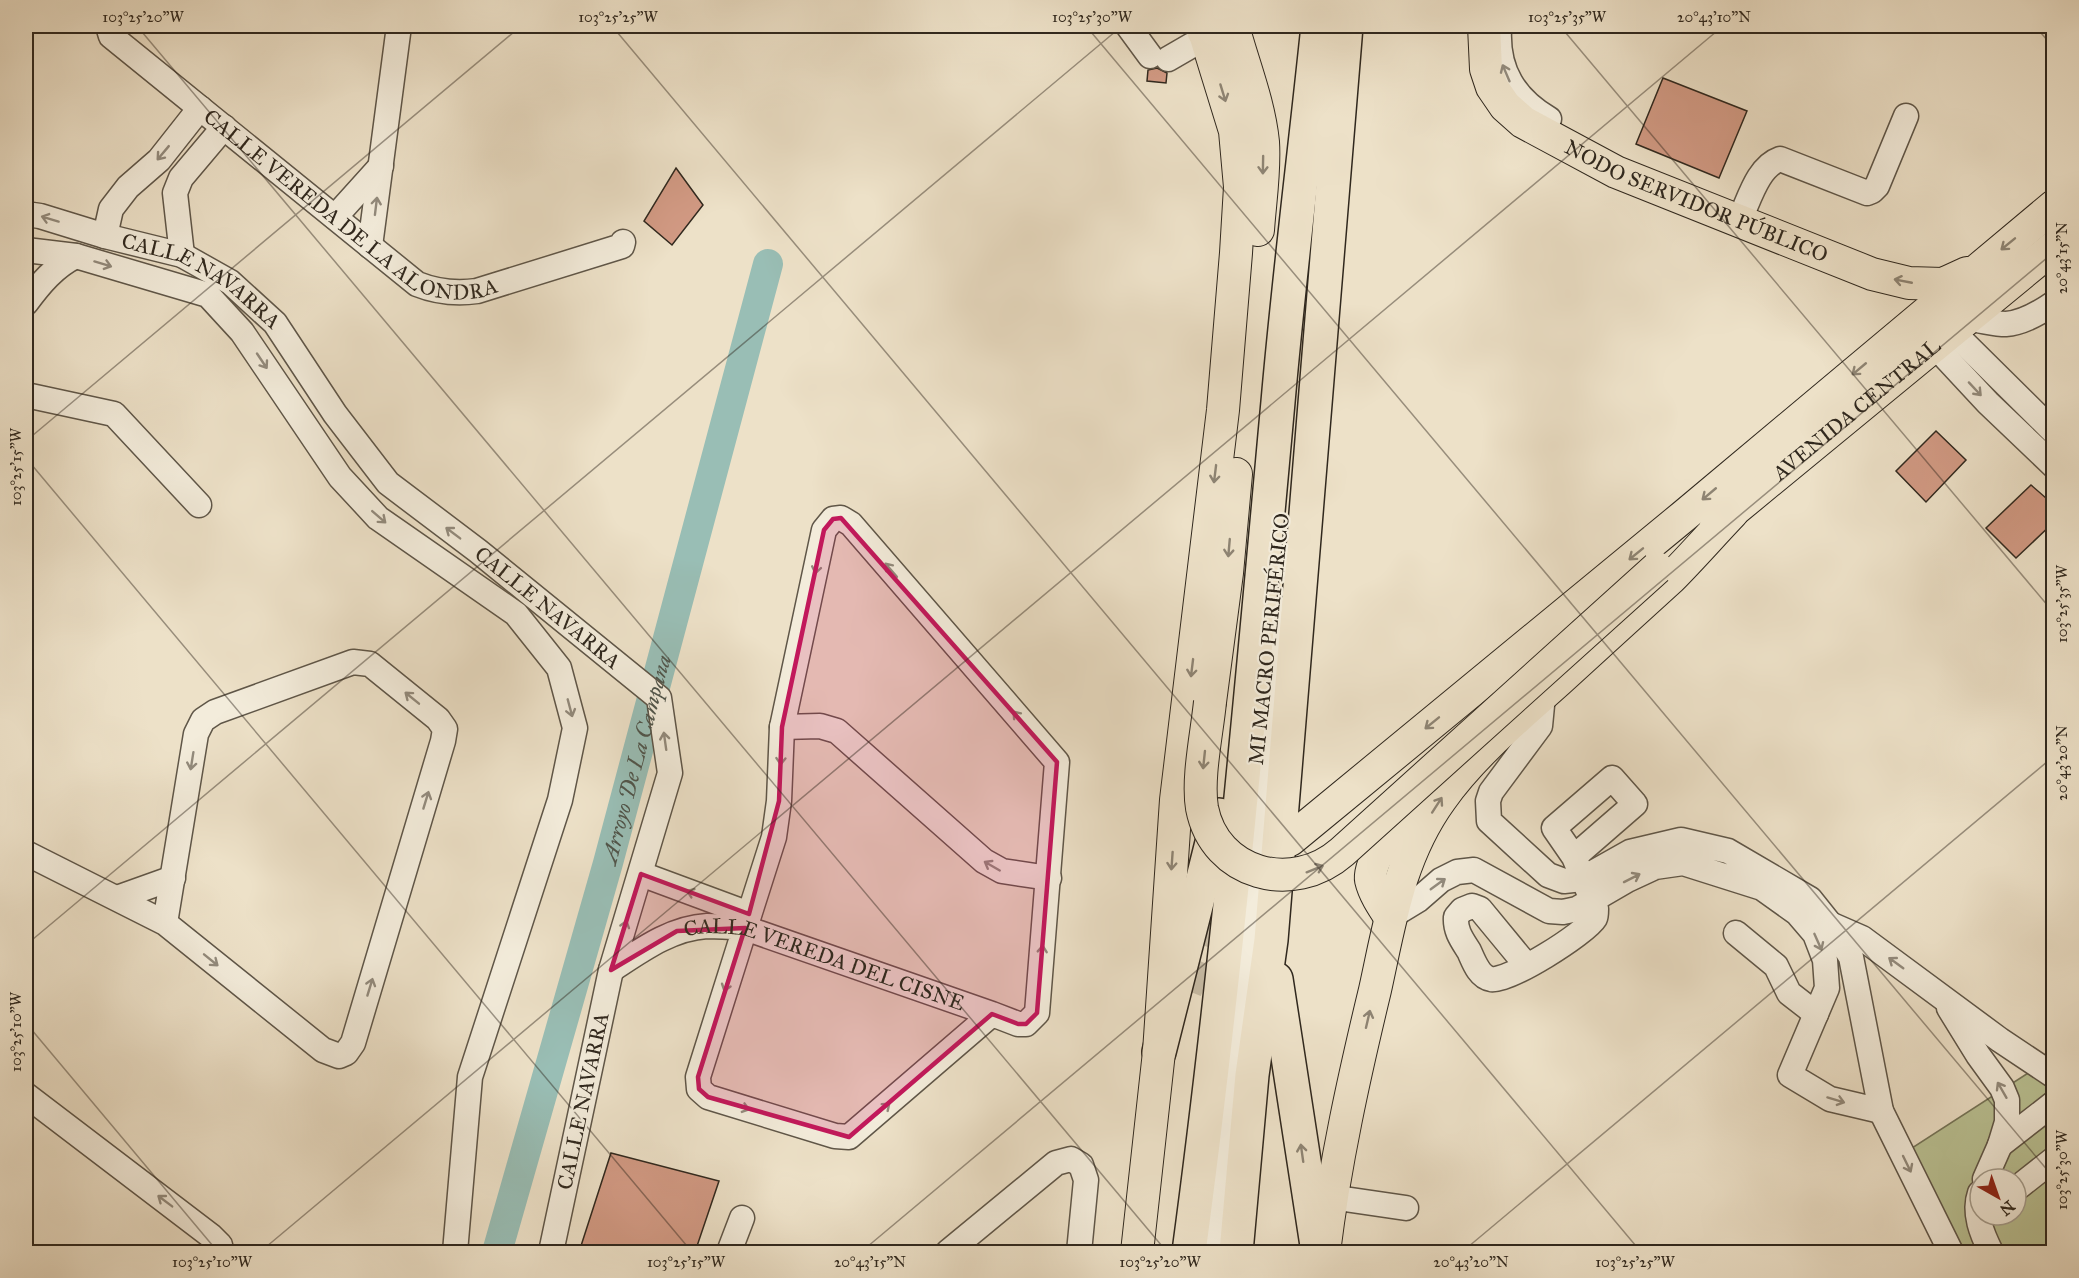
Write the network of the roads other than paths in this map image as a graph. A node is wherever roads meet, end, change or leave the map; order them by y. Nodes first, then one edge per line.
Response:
1 (108, 26) edge
2 (399, 26) edge
3 (1318, 26) edge
4 (1332, 26) edge
5 (1339, 26) edge
6 (1346, 26) edge
7 (1484, 26) edge
8 (1499, 26) edge
9 (1135, 29) edge
10 (1218, 29) edge
11 (200, 108) junction
12 (1906, 116) dead end
13 (224, 127) junction
14 (1589, 158) junction
15 (381, 166) junction
16 (2054, 206) edge
17 (26, 214) edge
18 (335, 217) junction
19 (1746, 224) junction
20 (105, 236) junction
21 (623, 242) dead end
22 (370, 246) junction
23 (2054, 247) edge
24 (26, 250) edge
25 (182, 255) junction
26 (76, 256) junction
27 (1979, 267) junction
28 (26, 303) edge
29 (2054, 303) edge
30 (1952, 332) junction
31 (26, 395) edge
32 (2054, 432) edge
33 (2054, 466) edge
34 (199, 505) dead end
35 (1732, 513) junction
36 (588, 639) junction
37 (1526, 646) junction
38 (559, 668) junction
39 (1253, 682) junction
40 (1543, 694) junction
41 (782, 727) junction
42 (1290, 840) dead end
43 (26, 854) edge
44 (1578, 868) junction
45 (640, 874) junction
46 (1049, 878) junction
47 (173, 879) junction
48 (117, 898) junction
49 (1594, 900) junction
50 (1803, 906) junction
51 (1549, 911) junction
52 (1390, 917) junction
53 (747, 921) junction
54 (165, 923) junction
55 (1830, 924) junction
56 (1736, 933) dead end
57 (1271, 940) junction
58 (1559, 947) junction
59 (1527, 966) dead end
60 (611, 970) junction
61 (1186, 990) tunnel mouth
62 (1943, 998) junction
63 (992, 1014) junction
64 (1816, 1014) junction
65 (1159, 1052) junction
66 (2054, 1076) edge
67 (26, 1095) edge
68 (2054, 1103) edge
69 (1881, 1111) junction
70 (2000, 1145) junction
71 (2054, 1158) edge
72 (1990, 1167) edge
73 (2028, 1179) edge
74 (1320, 1196) junction
75 (1406, 1208) dead end
76 (742, 1218) dead end
77 (1981, 1227) edge
78 (552, 1251) edge
79 (220, 1252) edge
80 (455, 1252) edge
81 (729, 1252) edge
82 (948, 1252) edge
83 (1079, 1252) edge
84 (1137, 1252) edge
85 (1158, 1252) edge
86 (1189, 1252) edge
87 (1203, 1252) edge
88 (1216, 1252) edge
89 (1236, 1252) edge
90 (1318, 1252) edge
91 (1324, 1252) edge
92 (1951, 1252) edge
93 (1991, 1252) edge

1 - 11 street, CALLE VEREDA DE LA ALONDRA
2 - 15 street
3 - 39 highway
4 - 87 street, MI MACRO PERIFÉRICO
5 - 88 street, MI MACRO PERIFÉRICO
6 - 57 highway
7 - 14 main road, NODO SERVIDOR PÚBLICO
14 -> 8 street
9 - 10 street
10 -> 35 main road, AVENIDA CENTRAL, bridge
10 -> 65 main road
11 - 13 street, CALLE VEREDA DE LA ALONDRA
11 -> 20 street
12 - 19 street
13 - 18 street, CALLE VEREDA DE LA ALONDRA
13 - 25 street
14 - 19 main road, NODO SERVIDOR PÚBLICO
15 - 18 street
22 -> 15 street
16 -> 27 main road, AVENIDA CENTRAL
20 -> 17 street, CALLE NAVARRA
18 - 22 street, CALLE VEREDA DE LA ALONDRA
27 -> 19 main road, NODO SERVIDOR PÚBLICO
20 - 25 street, CALLE NAVARRA
21 - 22 street, CALLE VEREDA DE LA ALONDRA
23 - 30 main road, AVENIDA CENTRAL
24 - 26 street, CALLE NAVARRA
36 -> 25 street, CALLE NAVARRA
26 - 28 street
26 -> 38 street, CALLE NAVARRA
27 -> 37 main road, AVENIDA CENTRAL
29 - 30 street
30 - 32 street
30 -> 33 street
30 - 35 main road, AVENIDA CENTRAL
31 - 34 street
35 - 40 main road
36 - 38 street
45 -> 36 street, CALLE NAVARRA
37 -> 42 main road
37 - 52 main road
38 -> 80 street, CALLE NAVARRA
39 - 65 highway
39 - 86 highway
40 - 44 street
52 -> 40 main road
46 -> 41 street
46 -> 41 street
41 -> 53 street
43 - 48 street
44 - 49 street
44 - 50 street
53 -> 45 street, CALLE VEREDA DEL CISNE
60 -> 45 street, CALLE NAVARRA
63 -> 46 street, CALLE VEREDA DEL CISNE
47 - 48 street
47 - 54 street
54 -> 47 street
48 - 54 street
49 -> 50 street
49 - 51 street
49 - 58 street
50 - 55 street
50 -> 64 street
52 -> 51 street
51 - 58 street
74 -> 52 main road
53 - 60 street, CALLE VEREDA DEL CISNE
53 - 63 street, CALLE VEREDA DEL CISNE
53 -> 63 street
62 -> 55 street
55 - 69 street
56 - 64 street
74 -> 57 highway
57 - 89 highway
58 - 59 street
60 - 78 street, CALLE NAVARRA
61 - 85 main road
62 - 66 street
70 -> 62 street
64 -> 69 street
65 - 84 main road
79 -> 67 street
68 - 70 street
69 -> 92 street
70 - 72 street
71 - 73 street
74 - 75 street
74 - 90 highway
74 - 91 main road
76 - 81 street
77 - 93 street
82 - 83 street

